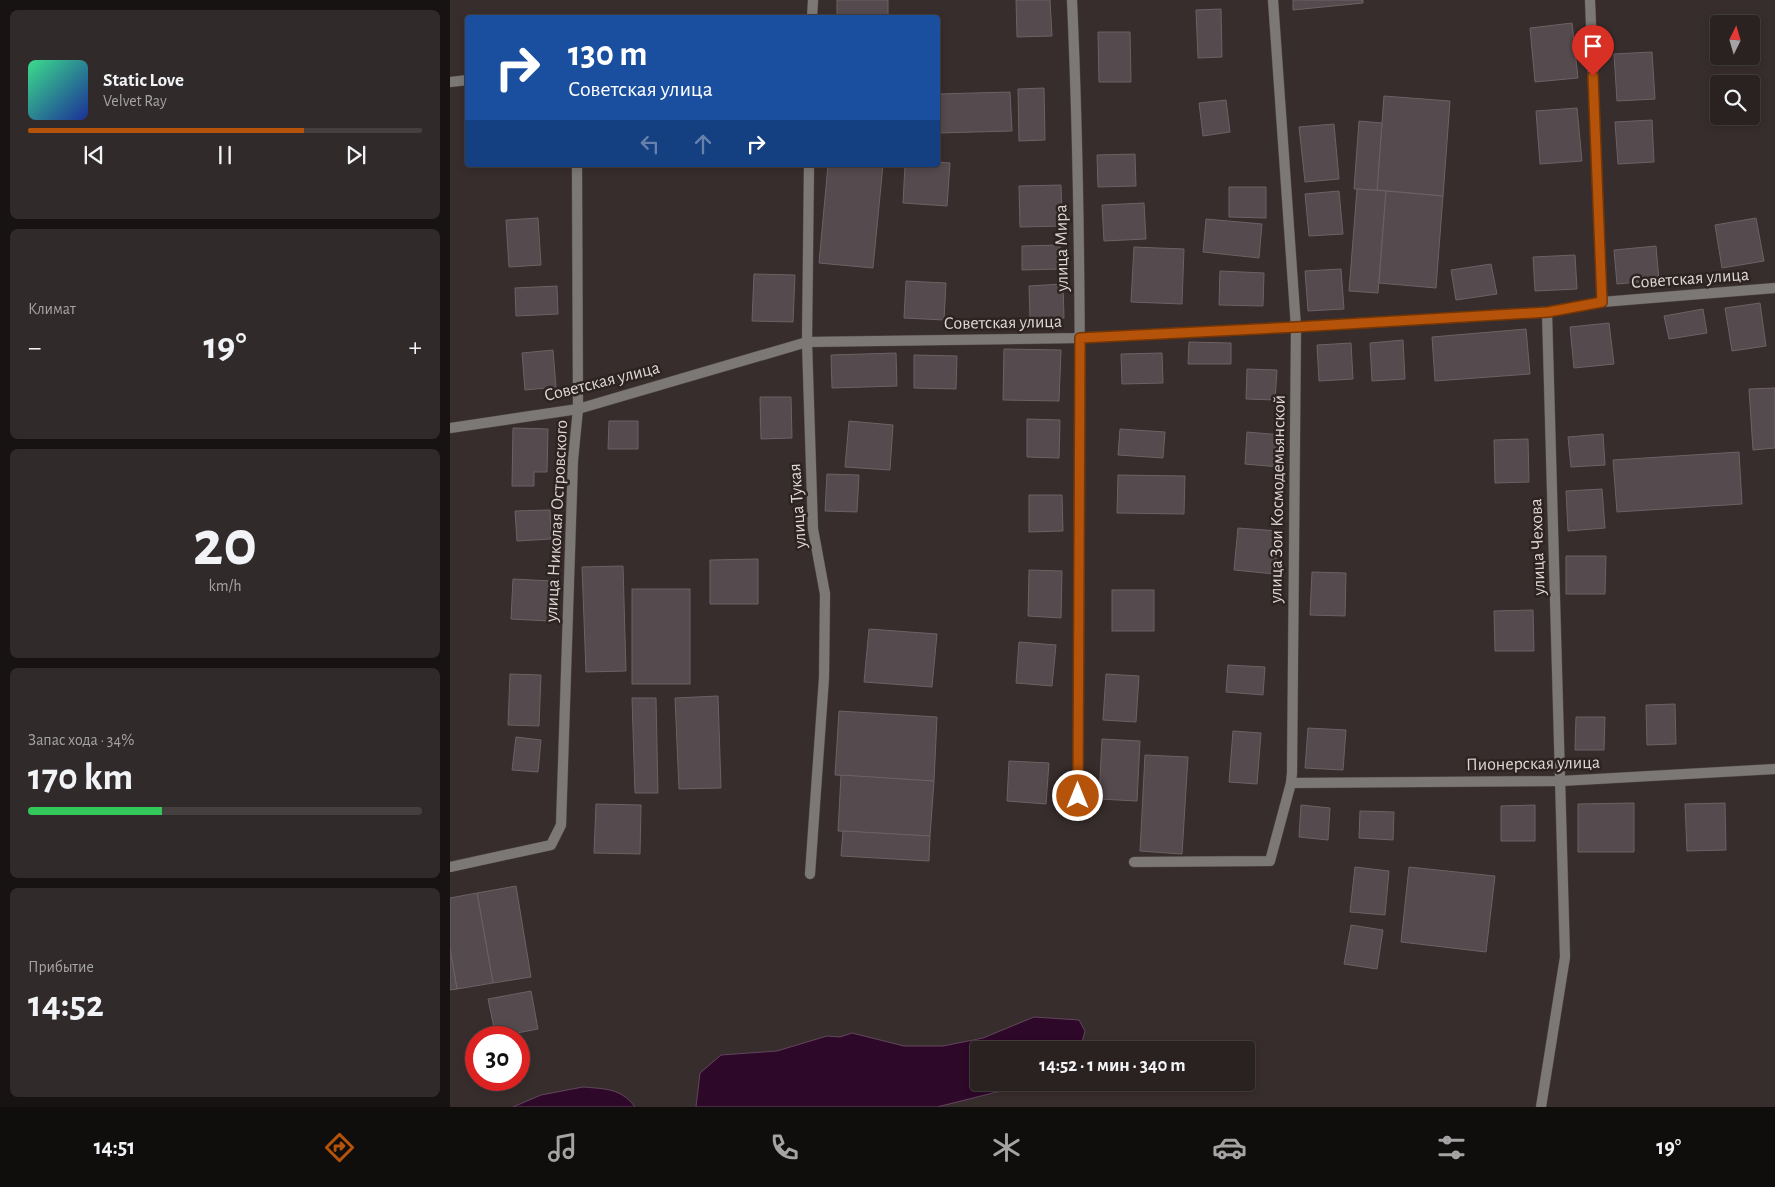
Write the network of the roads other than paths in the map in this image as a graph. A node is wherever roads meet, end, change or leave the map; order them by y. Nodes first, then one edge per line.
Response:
1 (813, 0) edge
2 (1072, 0) edge
3 (1273, 0) edge
4 (1590, 0) edge
5 (812, 15) edge
6 (465, 80) edge
7 (450, 82) edge
8 (578, 167) edge
9 (809, 167) edge
10 (1775, 288) edge
11 (1602, 302) junction
12 (1548, 312) junction
13 (1296, 327) junction
14 (1080, 338) junction
15 (807, 342) junction
16 (578, 408) junction
17 (450, 428) edge
18 (1775, 770) edge
19 (1560, 781) junction
20 (1292, 783) junction
21 (1078, 796) dead end
22 (1134, 862) dead end
23 (450, 867) edge
24 (810, 874) dead end
25 (1541, 1107) edge

1 - 5 street
2 - 14 street, улица Мира
3 - 13 street, улица Зои Космодемьянской
4 - 11 street
6 - 7 street
8 - 16 street, улица Николая Островского
9 - 15 street, улица Тукая
10 - 11 street, Советская улица
11 - 12 street, Советская улица
12 - 13 street, Советская улица
12 - 19 street, улица Чехова
13 - 14 street, Советская улица
13 - 20 street, улица Зои Космодемьянской
14 - 15 street, Советская улица
14 - 21 street, улица Мира
15 - 16 street, Советская улица
15 - 24 street, улица Тукая
16 - 17 street, Советская улица
16 - 23 street, улица Николая Островского
18 - 19 street, Пионерская улица
19 - 20 street, Пионерская улица
19 - 25 street, улица Чехова
20 - 22 street, улица Зои Космодемьянской

